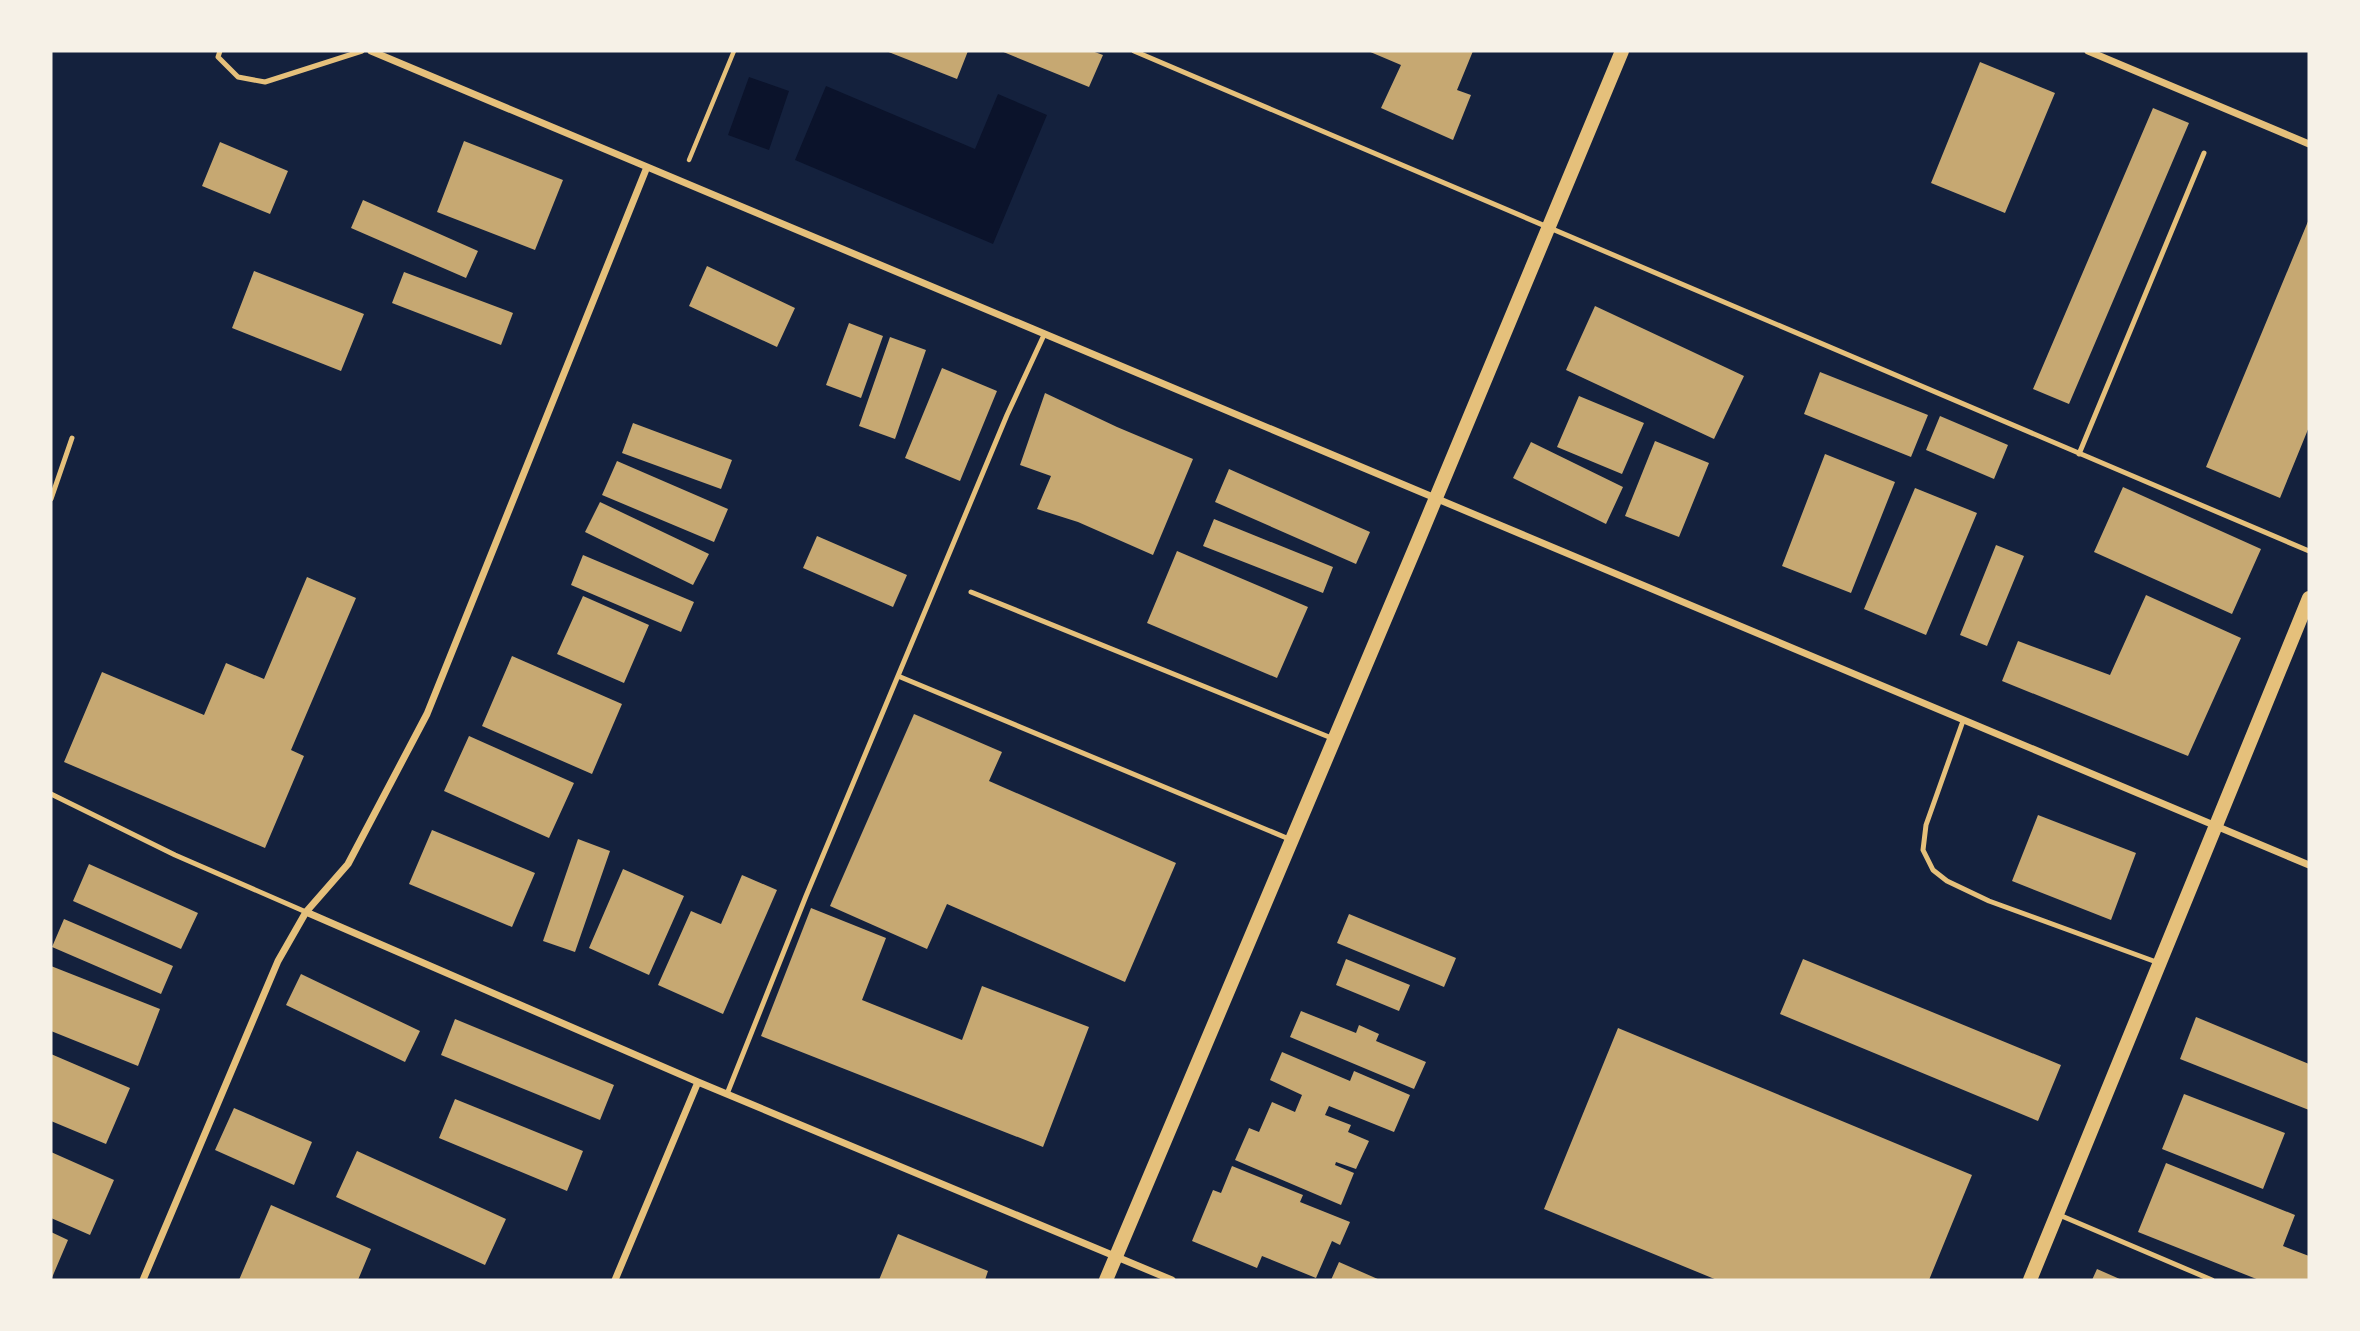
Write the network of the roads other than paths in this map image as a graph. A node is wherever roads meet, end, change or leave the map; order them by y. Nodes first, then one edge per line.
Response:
1 (220, 51) edge
2 (362, 51) edge
3 (371, 51) edge
4 (1134, 51) edge
5 (1622, 51) edge
6 (2088, 51) edge
7 (2309, 144) edge
8 (2204, 153) dead end
9 (647, 167) junction
10 (1547, 228) junction
11 (1044, 335) junction
12 (72, 438) dead end
13 (2080, 454) junction
14 (51, 499) edge
15 (1435, 500) junction
16 (2309, 551) edge
17 (971, 592) dead end
18 (2309, 598) edge
19 (898, 676) junction
20 (1963, 721) junction
21 (1334, 739) junction
22 (51, 794) edge
23 (2214, 826) junction
24 (1292, 840) junction
25 (2309, 865) edge
26 (306, 912) junction
27 (2159, 963) junction
28 (698, 1082) junction
29 (727, 1094) junction
30 (2057, 1214) junction
31 (1116, 1257) junction
32 (143, 1280) edge
33 (615, 1280) edge
34 (1106, 1280) edge
35 (1172, 1280) edge
36 (2030, 1280) edge
37 (2212, 1280) edge

1 - 2 lane
3 - 9 street
4 - 10 lane
5 - 10 main road
6 - 7 street
8 - 13 lane
9 - 11 street
9 - 26 street
10 - 13 lane
10 - 15 main road
11 - 15 street
11 - 19 lane
12 - 14 lane
13 - 16 lane
15 - 20 street
15 - 21 main road
17 - 21 lane
18 - 23 main road
19 - 24 lane
19 - 29 lane
20 - 23 street
20 - 27 lane
21 - 24 main road
22 - 26 lane
23 - 25 street
23 - 27 main road
24 - 31 main road
26 - 28 street
26 - 32 street
27 - 30 main road
28 - 29 street
28 - 33 street
29 - 31 street
30 - 36 main road
30 - 37 lane
31 - 34 main road
31 - 35 street

